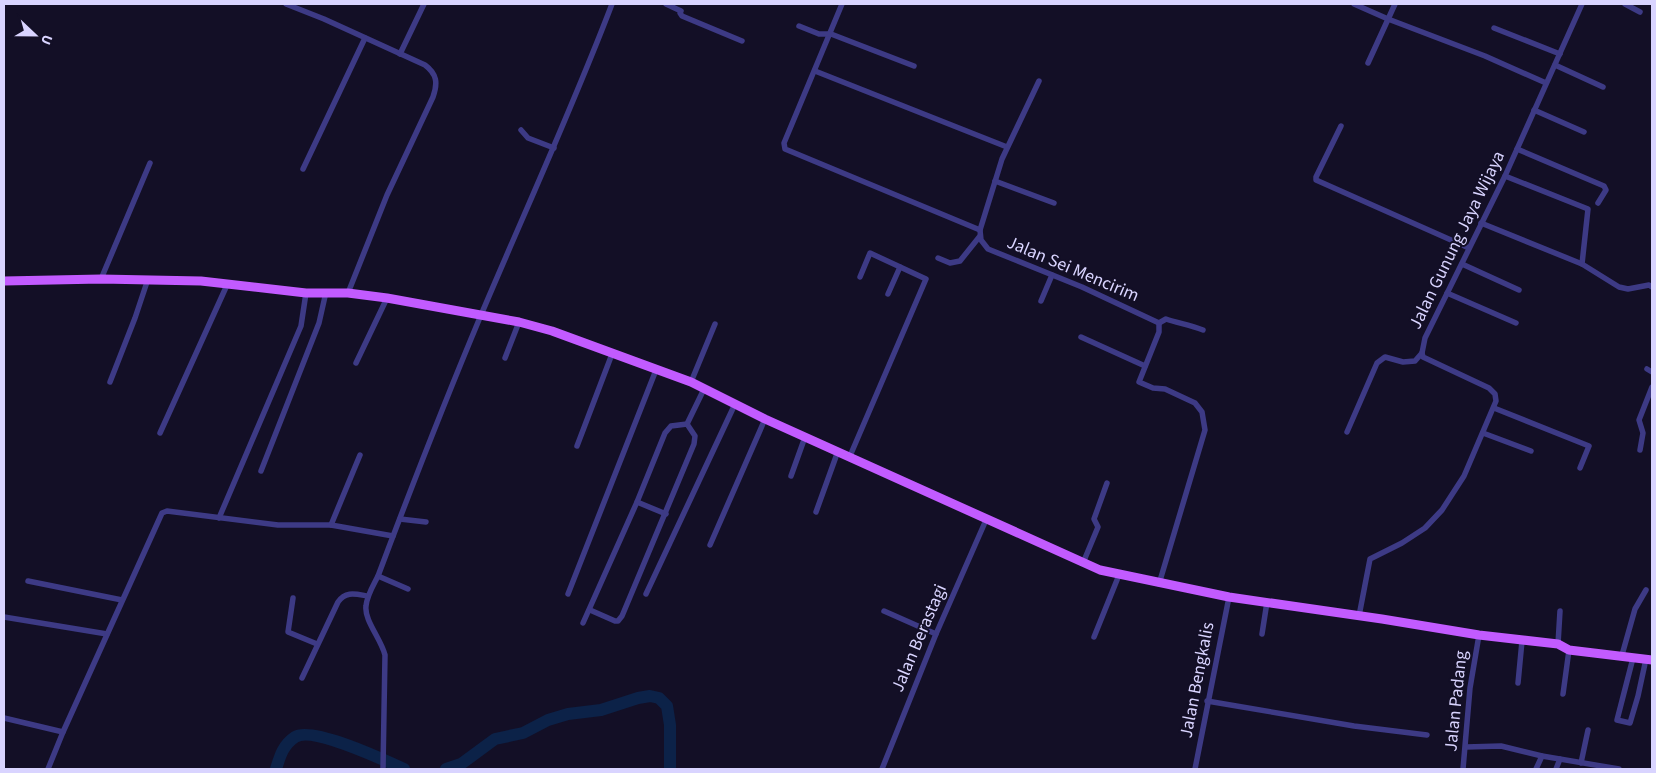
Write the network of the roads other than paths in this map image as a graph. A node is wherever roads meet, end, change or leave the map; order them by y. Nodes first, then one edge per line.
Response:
1 (286, 4) edge
2 (424, 4) edge
3 (612, 4) edge
4 (666, 4) edge
5 (684, 4) edge
6 (842, 4) edge
7 (1354, 4) edge
8 (1395, 4) edge
9 (1582, 4) edge
10 (1625, 4) edge
11 (681, 10) junction
12 (1640, 12) dead end
13 (1388, 19) junction
14 (799, 26) dead end
15 (1494, 28) dead end
16 (831, 34) junction
17 (365, 38) junction
18 (742, 41) dead end
19 (400, 54) junction
20 (1560, 54) junction
21 (1368, 63) dead end
22 (1555, 64) junction
23 (914, 66) dead end
24 (815, 71) junction
25 (1039, 81) dead end
26 (1546, 83) junction
27 (1603, 87) dead end
28 (1534, 110) junction
29 (1341, 126) dead end
30 (521, 130) dead end
31 (1584, 132) dead end
32 (1007, 147) junction
33 (554, 148) junction
34 (1517, 150) junction
35 (150, 163) dead end
36 (303, 169) dead end
37 (1505, 176) junction
38 (995, 181) junction
39 (1054, 203) dead end
40 (1598, 203) dead end
41 (1481, 223) junction
42 (980, 233) junction
43 (1469, 248) junction
44 (938, 258) dead end
45 (1462, 264) junction
46 (1582, 264) junction
47 (900, 266) junction
48 (1052, 274) junction
49 (860, 277) dead end
50 (101, 279) junction
51 (148, 279) junction
52 (4, 282) edge
53 (227, 285) junction
54 (1650, 286) edge
55 (1518, 290) dead end
56 (306, 292) junction
57 (326, 292) junction
58 (348, 293) junction
59 (1447, 293) junction
60 (888, 294) dead end
61 (387, 298) junction
62 (1041, 301) dead end
63 (481, 315) junction
64 (519, 322) junction
65 (1159, 323) junction
66 (1516, 323) dead end
67 (715, 324) dead end
68 (1203, 330) dead end
69 (1081, 337) dead end
70 (1422, 353) junction
71 (612, 354) junction
72 (505, 358) dead end
73 (356, 363) dead end
74 (1145, 366) junction
75 (656, 370) junction
76 (110, 382) dead end
77 (691, 382) junction
78 (1652, 387) edge
79 (704, 389) junction
80 (735, 404) junction
81 (1494, 408) junction
82 (765, 419) junction
83 (686, 424) junction
84 (1347, 432) dead end
85 (160, 433) dead end
86 (1483, 433) junction
87 (806, 438) junction
88 (577, 446) dead end
89 (1640, 450) dead end
90 (838, 451) junction
91 (1531, 451) dead end
92 (360, 455) dead end
93 (850, 456) junction
94 (1580, 468) dead end
95 (260, 471) dead end
96 (790, 476) dead end
97 (1107, 483) dead end
98 (637, 502) junction
99 (816, 512) dead end
100 (666, 514) junction
101 (219, 518) junction
102 (400, 519) junction
103 (986, 520) junction
104 (426, 522) dead end
105 (331, 525) junction
106 (393, 536) junction
107 (710, 545) dead end
108 (1083, 563) junction
109 (1119, 575) junction
110 (378, 576) junction
111 (28, 581) dead end
112 (1159, 584) junction
113 (408, 589) dead end
114 (1646, 590) dead end
115 (568, 594) dead end
116 (646, 594) dead end
117 (368, 596) junction
118 (1229, 597) junction
119 (293, 598) dead end
120 (122, 600) junction
121 (1267, 602) junction
122 (590, 610) junction
123 (884, 611) dead end
124 (1560, 612) dead end
125 (1359, 616) junction
126 (4, 617) edge
127 (583, 624) dead end
128 (107, 634) junction
129 (936, 634) junction
130 (1262, 634) dead end
131 (1479, 635) junction
132 (1094, 636) dead end
133 (1522, 641) junction
134 (317, 644) junction
135 (1558, 644) junction
136 (1569, 650) junction
137 (1622, 655) junction
138 (1633, 658) junction
139 (1649, 660) edge
140 (302, 678) dead end
141 (1518, 683) dead end
142 (1563, 694) dead end
143 (1208, 701) junction
144 (4, 718) edge
145 (1588, 730) dead end
146 (63, 732) junction
147 (1427, 735) dead end
148 (1466, 747) junction
149 (1542, 756) junction
150 (1560, 759) junction
151 (1581, 763) junction
152 (1602, 768) edge
153 (48, 769) edge
154 (383, 769) edge
155 (882, 769) edge
156 (1195, 769) edge
157 (1463, 769) edge
158 (1536, 769) edge
159 (1556, 769) edge
160 (1620, 769) edge

1 - 17 street
2 - 19 street
3 - 33 street
4 - 11 street
5 - 11 street
6 - 16 street, Jalan Sei Mencirim
7 - 13 street
8 - 13 street
9 - 20 street, Jalan Gunung Jaya Wijaya
10 - 12 street
11 - 18 street
13 - 21 street
13 - 26 street
14 - 16 street
15 - 20 street
16 - 23 street
16 - 24 street, Jalan Sei Mencirim
17 - 19 street
17 - 36 street
19 - 58 street
20 - 22 street, Jalan Gunung Jaya Wijaya
22 - 26 street, Jalan Gunung Jaya Wijaya
22 - 27 street
24 - 32 street
24 - 42 street, Jalan Sei Mencirim
25 - 32 street
26 - 28 street, Jalan Gunung Jaya Wijaya
28 - 31 street
28 - 34 street, Jalan Gunung Jaya Wijaya
29 - 43 street
30 - 33 street
32 - 38 street
33 - 63 street
34 - 37 street, Jalan Gunung Jaya Wijaya
34 - 40 street
35 - 50 street
37 - 41 street, Jalan Gunung Jaya Wijaya
37 - 46 street
38 - 39 street
38 - 42 street
41 - 43 street, Jalan Gunung Jaya Wijaya
41 - 46 street
42 - 44 street
42 - 48 street, Jalan Sei Mencirim
43 - 45 street, Jalan Gunung Jaya Wijaya
45 - 55 street
45 - 59 street, Jalan Gunung Jaya Wijaya
46 - 54 street
47 - 49 street
47 - 60 street
47 - 93 street
48 - 62 street
48 - 65 street, Jalan Sei Mencirim
50 - 51 main road
50 - 52 main road
51 - 53 main road
51 - 76 street
53 - 56 main road
53 - 85 street
56 - 57 main road
56 - 101 street
57 - 58 main road
57 - 95 street
58 - 61 main road
59 - 66 street
59 - 70 street, Jalan Gunung Jaya Wijaya
61 - 63 main road
61 - 73 street
63 - 64 main road
63 - 102 street
64 - 71 main road
64 - 72 street
65 - 68 street
65 - 74 street
67 - 77 street
69 - 74 street
70 - 81 street, Jalan Gunung Jaya Wijaya
70 - 84 street
71 - 75 main road
71 - 88 street
74 - 112 street
75 - 77 main road
75 - 115 street
77 - 79 main road
78 - 89 street
79 - 80 main road
79 - 83 street
80 - 82 main road
80 - 116 street
81 - 86 street
81 - 94 street
82 - 87 main road
82 - 107 street
83 - 98 street
83 - 100 street
86 - 91 street
86 - 125 street
87 - 90 main road
87 - 96 street
90 - 93 main road
90 - 99 street
92 - 105 street
93 - 103 main road
97 - 108 street
98 - 100 street
98 - 122 street
100 - 122 street
101 - 105 street
101 - 120 street
102 - 104 street
102 - 106 street
103 - 108 main road
103 - 129 street, Jalan Berastagi
105 - 106 street
106 - 110 street
108 - 109 main road
109 - 112 main road
109 - 132 street
110 - 113 street
110 - 117 street
111 - 120 street
112 - 118 main road
114 - 137 street
117 - 134 street
117 - 154 street
118 - 121 main road
118 - 143 street, Jalan Bengkalis
119 - 134 street
120 - 128 street
121 - 125 main road
121 - 130 street
122 - 127 street
123 - 129 street
124 - 135 street
125 - 131 main road
126 - 128 street
128 - 146 street
129 - 155 street, Jalan Berastagi
131 - 133 main road
131 - 148 street, Jalan Padang
133 - 135 main road
133 - 141 street
134 - 140 street
135 - 136 main road
136 - 137 main road
136 - 142 street
137 - 138 main road
138 - 139 main road
138 - 139 street
143 - 147 street
143 - 156 street, Jalan Bengkalis
144 - 146 street
145 - 151 street
146 - 153 street
148 - 149 street
148 - 157 street, Jalan Padang
149 - 150 street
149 - 158 street
150 - 151 street
150 - 159 street
151 - 152 street
152 - 160 street

